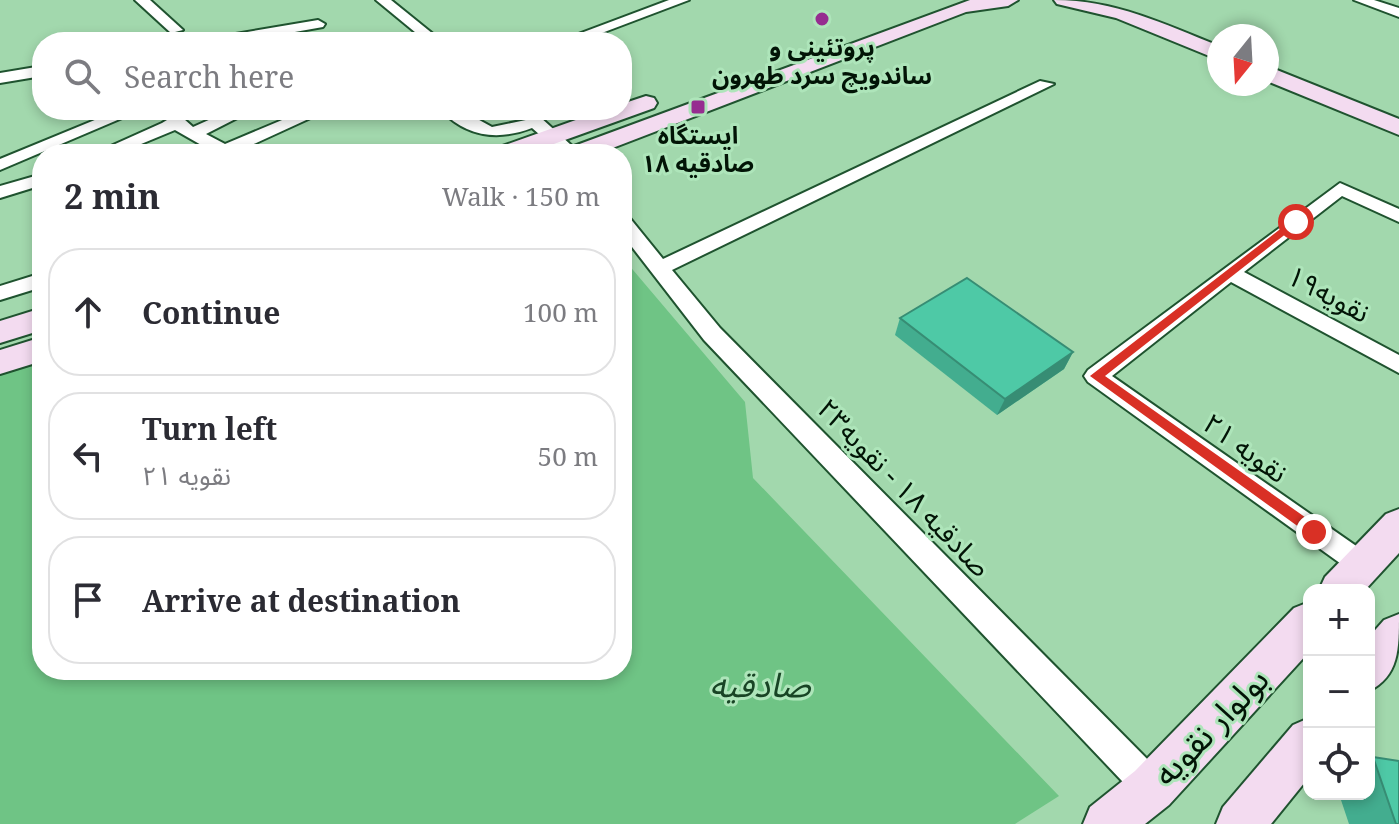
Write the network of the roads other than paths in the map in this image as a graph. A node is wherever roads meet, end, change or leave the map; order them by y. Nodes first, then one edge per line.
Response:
1 (142, 0) edge
2 (383, 0) edge
3 (682, 0) edge
4 (932, 0) edge
5 (1008, 0) edge
6 (1064, 0) edge
7 (1129, 0) edge
8 (1361, 0) edge
9 (1399, 13) edge
10 (318, 24) dead end
11 (176, 30) dead end
12 (271, 32) edge
13 (423, 32) edge
14 (592, 32) edge
15 (1207, 32) edge
16 (1207, 49) edge
17 (1279, 60) edge
18 (32, 73) edge
19 (0, 78) edge
20 (1279, 78) edge
21 (1046, 84) dead end
22 (632, 107) edge
23 (1399, 107) edge
24 (109, 120) edge
25 (163, 120) edge
26 (175, 120) edge
27 (222, 120) edge
28 (298, 120) edge
29 (466, 120) edge
30 (523, 120) edge
31 (533, 120) edge
32 (596, 120) edge
33 (1399, 128) edge
34 (193, 133) junction
35 (554, 135) junction
36 (51, 144) edge
37 (120, 144) edge
38 (210, 144) edge
39 (245, 144) edge
40 (530, 144) edge
41 (563, 144) edge
42 (599, 144) edge
43 (32, 152) edge
44 (0, 165) edge
45 (32, 182) edge
46 (0, 192) edge
47 (1399, 216) edge
48 (632, 234) edge
49 (658, 269) junction
50 (1230, 273) junction
51 (32, 283) edge
52 (0, 293) edge
53 (32, 322) edge
54 (0, 332) edge
55 (32, 352) edge
56 (0, 362) edge
57 (1399, 365) edge
58 (1399, 526) edge
59 (1351, 578) edge
60 (1303, 628) edge
61 (1399, 634) edge
62 (1375, 663) edge
63 (1303, 748) edge
64 (1152, 788) junction
65 (1107, 824) edge
66 (1240, 824) edge

1 - 11 street
2 - 13 street
3 - 14 street
4 - 22 main road
5 - 42 main road
6 - 16 main road
7 - 15 main road
8 - 9 street
10 - 12 street
17 - 23 main road
18 - 19 street
20 - 33 main road
21 - 49 street
24 - 36 street
25 - 37 street
26 - 34 street
27 - 34 street
28 - 39 street
29 - 30 street
31 - 35 street
32 - 35 main road
34 - 38 street
35 - 40 main road
35 - 41 street
43 - 44 street
45 - 46 street
47 - 50 street
48 - 49 street, صادقیه ۱۸ - نقویه۲۳
49 - 64 street, صادقیه ۱۸ - نقویه۲۳
50 - 57 street, نقویه۱۹
50 - 59 street, نقویه ۲۱
51 - 52 street
53 - 54 main road
55 - 56 main road
58 - 59 main road
60 - 64 main road, بولوار نقویه
61 - 62 main road
63 - 66 main road
64 - 65 main road, بولوار نقویه

